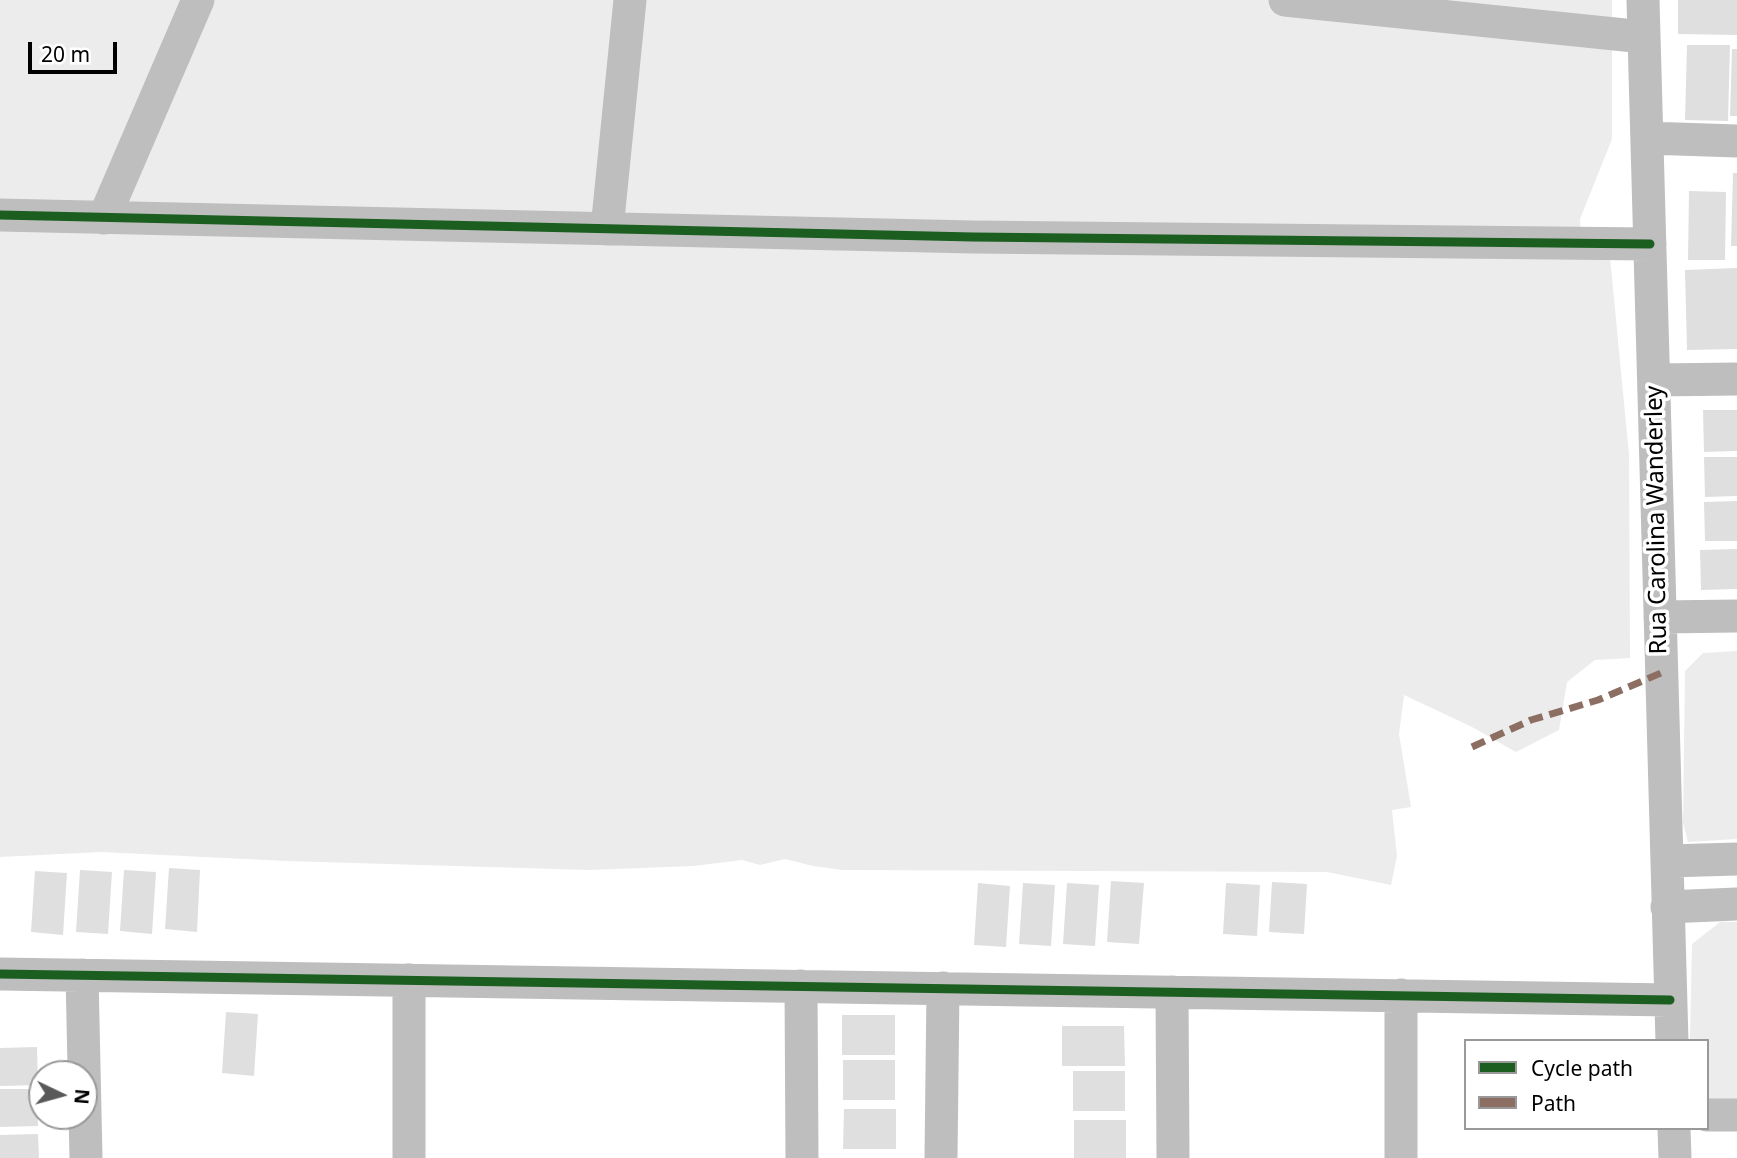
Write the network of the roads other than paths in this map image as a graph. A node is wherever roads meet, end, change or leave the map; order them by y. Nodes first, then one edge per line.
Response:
1 (198, 0) edge
2 (630, 0) edge
3 (1285, 0) edge
4 (1643, 0) edge
5 (1644, 37) junction
6 (1647, 138) junction
7 (1737, 141) edge
8 (0, 215) edge
9 (104, 218) junction
10 (607, 229) junction
11 (1650, 244) junction
12 (1737, 379) edge
13 (1655, 380) junction
14 (1737, 616) edge
15 (1660, 617) junction
16 (1737, 859) edge
17 (1668, 861) junction
18 (1737, 904) edge
19 (1667, 907) junction
20 (0, 974) edge
21 (82, 975) junction
22 (408, 980) junction
23 (801, 986) junction
24 (943, 988) junction
25 (1172, 992) junction
26 (1401, 995) junction
27 (1670, 1000) junction
28 (1672, 1039) edge
29 (1709, 1115) edge
30 (1737, 1115) edge
31 (1674, 1130) edge
32 (86, 1158) edge
33 (408, 1158) edge
34 (802, 1158) edge
35 (941, 1158) edge
36 (1173, 1158) edge
37 (1401, 1158) edge
38 (1675, 1158) edge

1 - 9 street
2 - 10 street
3 - 5 street
4 - 5 street, Rua Carolina Wanderley
5 - 6 street, Rua Carolina Wanderley
6 - 7 street
6 - 11 street, Rua Carolina Wanderley
8 - 9 street
9 - 10 street
10 - 11 street
11 - 13 street, Rua Carolina Wanderley
12 - 13 street
13 - 15 street, Rua Carolina Wanderley
14 - 15 street
15 - 17 street, Rua Carolina Wanderley
16 - 17 street
17 - 19 street, Rua Carolina Wanderley
18 - 19 street
19 - 27 street, Rua Carolina Wanderley
20 - 21 street
21 - 22 street
21 - 32 street
22 - 23 street
22 - 33 street
23 - 24 street
23 - 34 street
24 - 25 street
24 - 35 street
25 - 26 street
25 - 36 street
26 - 27 street
26 - 37 street
27 - 28 street, Rua Carolina Wanderley
29 - 30 street
31 - 38 street

